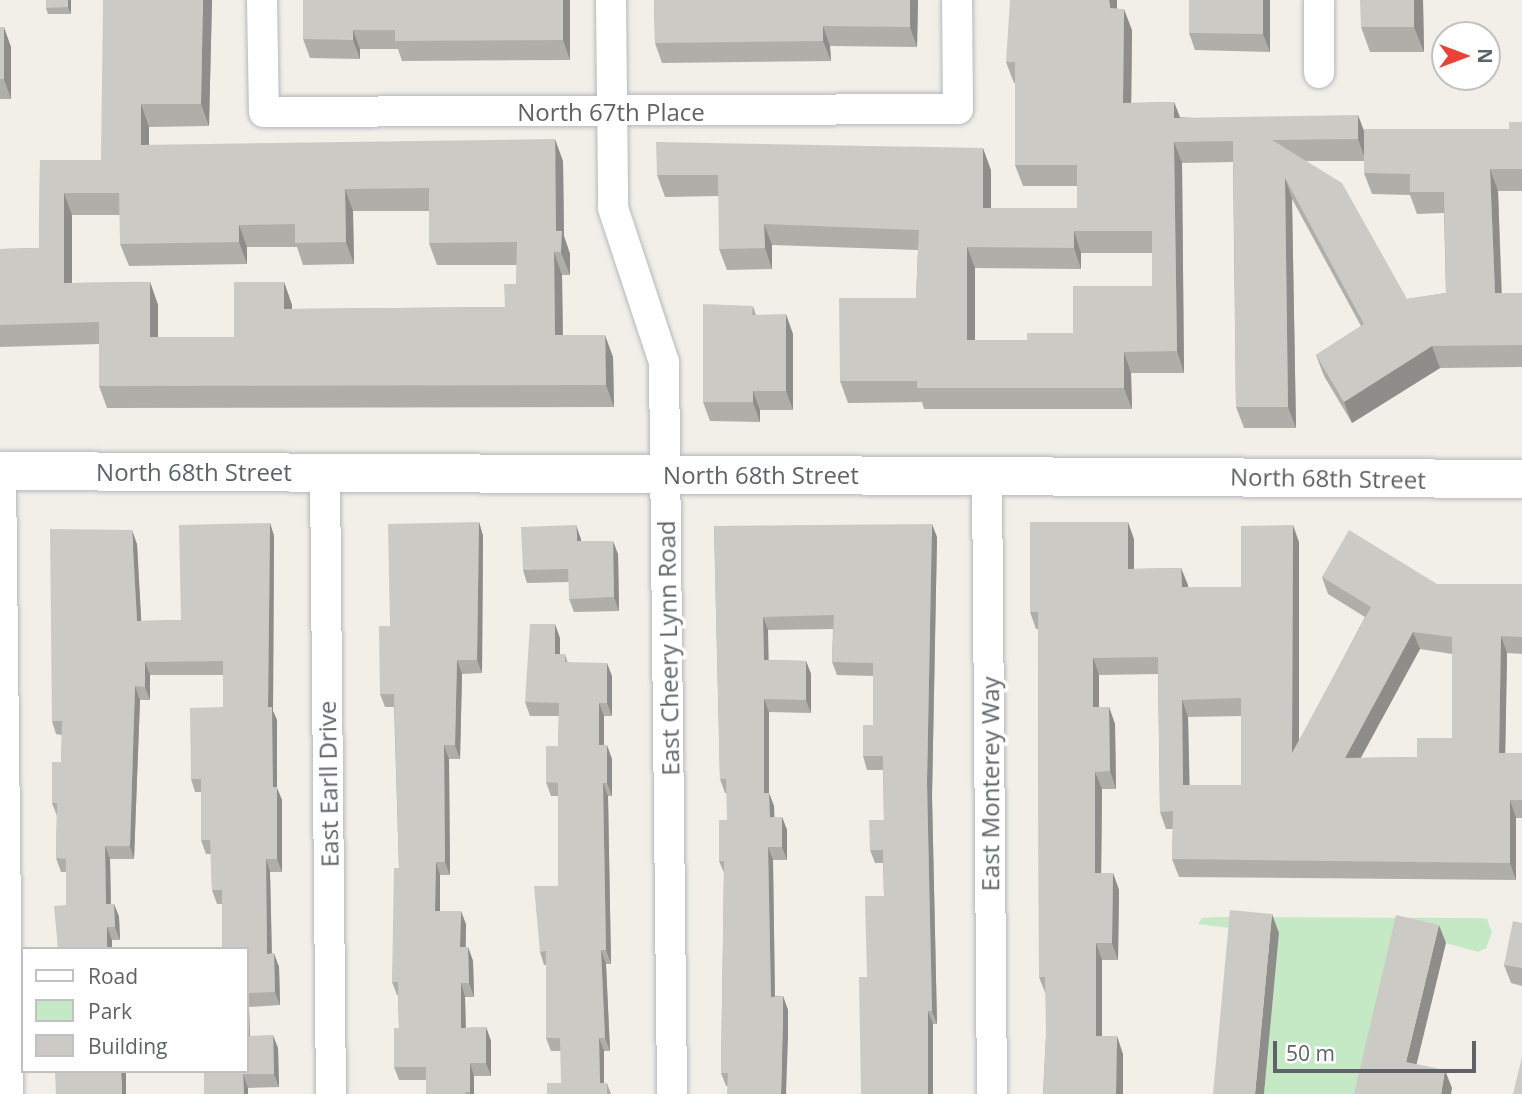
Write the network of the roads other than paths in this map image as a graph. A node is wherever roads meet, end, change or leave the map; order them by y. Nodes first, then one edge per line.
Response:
1 (262, 0) edge
2 (611, 0) edge
3 (957, 0) edge
4 (1319, 0) edge
5 (1319, 73) dead end
6 (612, 112) junction
7 (1, 471) edge
8 (325, 473) junction
9 (666, 475) junction
10 (987, 475) junction
11 (1522, 480) edge
12 (8, 1094) edge
13 (331, 1094) edge
14 (672, 1094) edge
15 (992, 1094) edge

1 - 6 street, North 67th Place
2 - 6 street, East Cheery Lynn Road
3 - 6 street, North 67th Place
4 - 5 street
6 - 9 street, East Cheery Lynn Road
7 - 8 main road, North 68th Street
7 - 12 street
8 - 9 main road, North 68th Street
8 - 13 street, East Earll Drive
9 - 10 main road, North 68th Street
9 - 14 street, East Cheery Lynn Road
10 - 11 main road, North 68th Street
10 - 15 street, East Monterey Way

